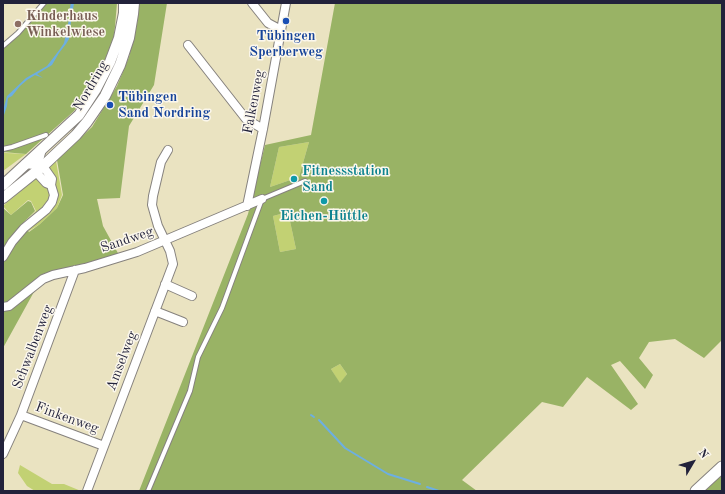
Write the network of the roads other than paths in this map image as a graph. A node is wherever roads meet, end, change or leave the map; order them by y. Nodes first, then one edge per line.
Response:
1 (44, 3) edge
2 (124, 3) edge
3 (134, 3) edge
4 (252, 3) edge
5 (286, 3) edge
6 (281, 30) junction
7 (188, 45) dead end
8 (3, 46) edge
9 (263, 129) junction
10 (46, 135) dead end
11 (3, 148) edge
12 (42, 149) junction
13 (168, 150) dead end
14 (25, 164) junction
15 (39, 168) junction
16 (305, 181) dead end
17 (3, 185) edge
18 (3, 198) edge
19 (262, 199) junction
20 (247, 206) junction
21 (165, 240) junction
22 (3, 257) edge
23 (75, 270) junction
24 (165, 284) junction
25 (192, 296) dead end
26 (3, 307) edge
27 (155, 311) junction
28 (183, 322) dead end
29 (21, 415) junction
30 (104, 446) junction
31 (3, 454) edge
32 (722, 466) edge
33 (87, 491) edge
34 (148, 491) edge
35 (696, 491) edge

1 - 8 lane
2 - 12 street, Nordring
3 - 15 street, Nordring
4 - 6 street
5 - 6 street, Falkenweg
6 - 9 street, Falkenweg
7 - 9 street
9 - 20 street, Falkenweg
10 - 11 lane
12 - 14 street, Nordring
12 - 15 street, Nordring
13 - 21 street, Amselweg
14 - 15 street
14 - 17 street, Nordring
15 - 18 street, Nordring
15 - 22 street
16 - 19 lane
19 - 20 street, Sandweg
19 - 34 lane
20 - 21 street, Sandweg
21 - 23 street, Sandweg
21 - 24 street, Amselweg
23 - 26 street, Sandweg
23 - 29 street, Schwalbenweg
24 - 25 street
24 - 27 street, Amselweg
27 - 28 street
27 - 30 street, Amselweg
29 - 30 street, Finkenweg
29 - 31 street, Schwalbenweg
30 - 33 street, Amselweg
32 - 35 main road

